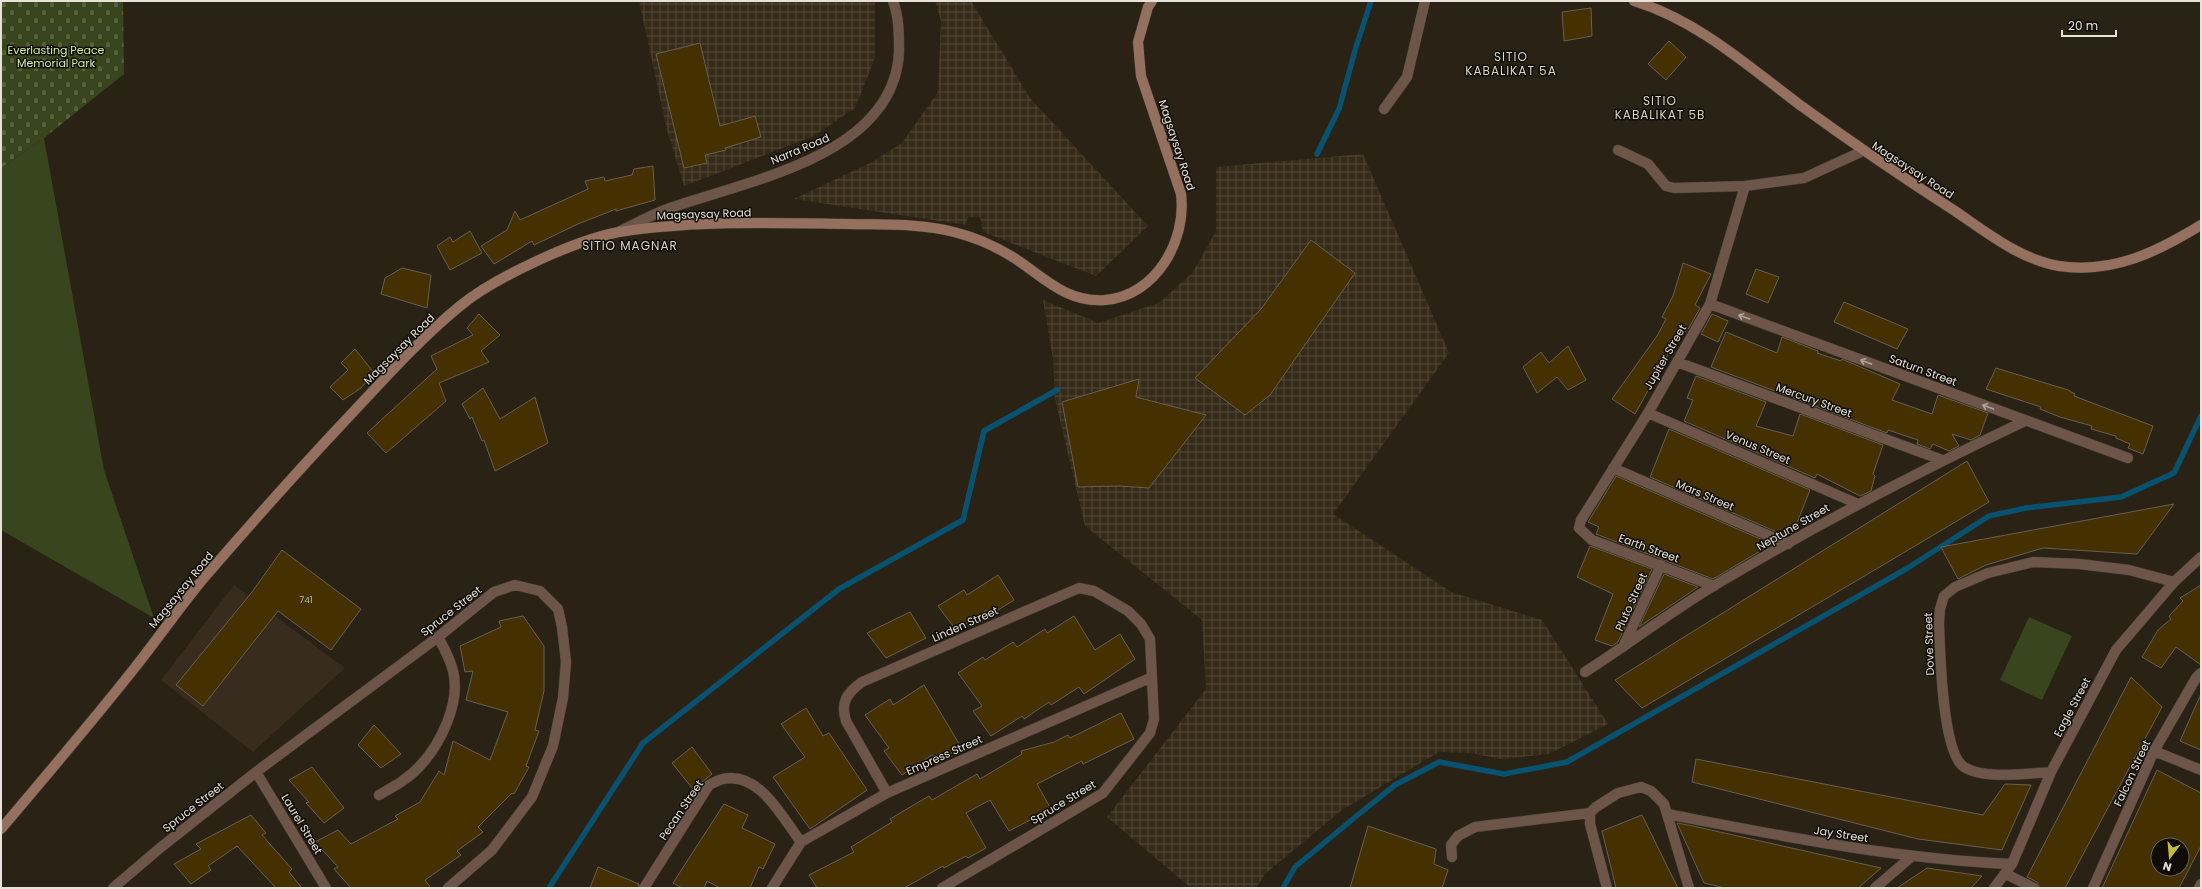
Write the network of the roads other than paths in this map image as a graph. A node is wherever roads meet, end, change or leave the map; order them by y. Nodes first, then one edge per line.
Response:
1 (893, 1) edge
2 (1152, 1) edge
3 (1426, 1) edge
4 (1634, 1) edge
5 (1384, 110) dead end
6 (1618, 150) dead end
7 (1863, 151) junction
8 (1745, 186) junction
9 (2201, 225) edge
10 (615, 233) junction
11 (1710, 304) junction
12 (1677, 362) junction
13 (1648, 413) junction
14 (2025, 421) junction
15 (2128, 458) dead end
16 (1942, 460) junction
17 (1613, 468) junction
18 (1858, 504) junction
19 (1579, 528) joint
20 (1788, 544) junction
21 (2201, 557) edge
22 (1661, 565) junction
23 (2174, 582) junction
24 (1714, 586) junction
25 (438, 637) junction
26 (1623, 648) junction
27 (1584, 672) dead end
28 (2199, 677) edge
29 (1150, 678) junction
30 (2154, 751) junction
31 (2201, 770) edge
32 (256, 772) junction
33 (2051, 772) junction
34 (887, 792) junction
35 (379, 795) dead end
36 (1590, 814) junction
37 (1667, 814) junction
38 (1, 829) edge
39 (800, 842) junction
40 (1452, 857) dead end
41 (1911, 857) junction
42 (2012, 864) junction
43 (2006, 874) junction
44 (2201, 884) edge
45 (113, 888) edge
46 (326, 888) edge
47 (448, 888) edge
48 (644, 888) edge
49 (772, 888) edge
50 (942, 888) edge
51 (1607, 888) edge
52 (1689, 888) edge
53 (1875, 888) edge
54 (1994, 888) edge
55 (2034, 888) edge
56 (2093, 888) edge
57 (2199, 888) edge

1 - 10 street, Narra Road
2 - 10 main road, Magsaysay Road
3 - 5 street
4 - 7 main road, Magsaysay Road
6 - 8 street
7 - 8 street
7 - 9 main road, Magsaysay Road
8 - 11 street, Jupiter Street
10 - 38 main road, Magsaysay Road
11 - 12 street, Jupiter Street
14 -> 11 street, Saturn Street
12 - 13 street, Jupiter Street
12 - 16 street, Mercury Street
13 - 17 street, Jupiter Street
13 - 18 street, Venus Street
14 - 15 street, Saturn Street
14 - 16 street, Neptune Street
16 - 18 street, Neptune Street
17 - 19 street, Jupiter Street
17 - 20 street, Mars Street
18 - 20 street, Neptune Street
19 - 22 street, Earth Street
20 - 24 street, Neptune Street
21 - 23 street, Eagle Street
22 - 24 street, Earth Street
22 - 26 street, Pluto Street
23 - 33 street, Eagle Street
23 - 33 street, Dove Street
24 - 26 street, Neptune Street
25 - 32 street, Spruce Street
25 - 35 street
25 - 47 street, Spruce Street
26 - 27 street, Neptune Street
28 - 30 street, Falcon Street
29 - 34 street, Empress Street
29 - 34 street, Linden Street
29 - 50 street, Spruce Street
30 - 31 street
30 - 56 street, Falcon Street
32 - 45 street, Spruce Street
32 - 46 street, Laurel Street
33 - 42 street, Eagle Street
34 - 39 street, Empress Street
36 - 37 street
36 - 40 street
36 - 51 street
37 - 41 street, Jay Street
37 - 52 street
39 - 48 street, Pecan Street
39 - 49 street, Empress Street
41 - 42 street, Jay Street
41 - 53 street
42 - 43 street, Eagle Street
43 - 54 street, Eagle Street
43 - 55 street
44 - 57 street

